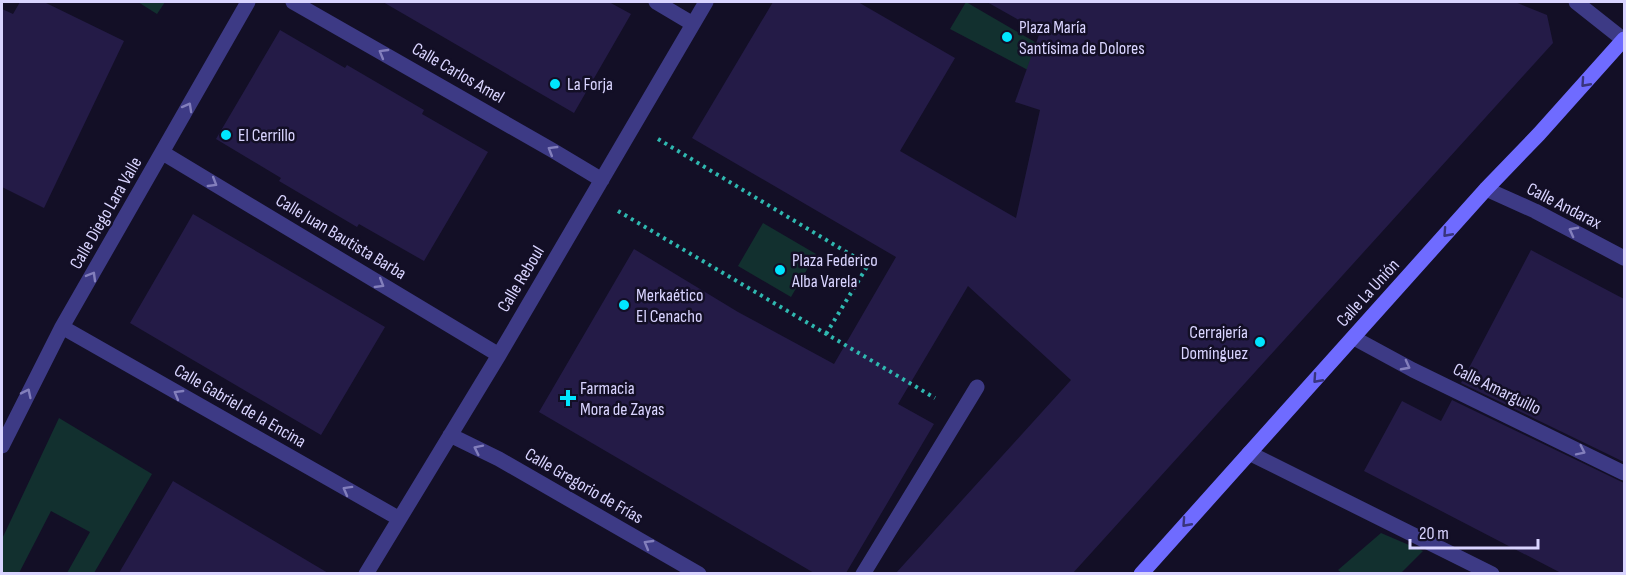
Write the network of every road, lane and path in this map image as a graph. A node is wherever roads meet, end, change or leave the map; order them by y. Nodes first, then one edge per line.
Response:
1 (248, 2) edge
2 (293, 2) edge
3 (656, 2) edge
4 (706, 2) edge
5 (1576, 2) edge
6 (693, 24) junction
7 (1624, 40) edge
8 (163, 153) junction
9 (683, 155) dead end
10 (602, 180) junction
11 (1486, 189) junction
12 (645, 227) dead end
13 (1624, 258) edge
14 (62, 327) junction
15 (826, 334) junction
16 (1354, 338) junction
17 (499, 355) junction
18 (977, 387) dead end
19 (961, 414) junction
20 (450, 435) junction
21 (2, 446) edge
22 (1250, 453) junction
23 (1624, 472) edge
24 (398, 518) junction
25 (366, 573) edge
26 (699, 573) edge
27 (863, 573) edge
28 (1141, 573) edge
29 (1492, 573) edge

8 -> 1 street, Calle Diego Lara Valle
10 -> 2 street, Calle Carlos Amel
3 - 6 street
4 - 6 street, Calle Reboul
5 - 7 street
6 - 10 street, Calle Reboul
7 -> 11 main road, Calle La Unión
14 -> 8 street, Calle Diego Lara Valle
8 -> 17 street, Calle Juan Bautista Barba
9 - 15 path
10 - 17 street, Calle Reboul
13 -> 11 street, Calle Andarax
11 -> 16 main road, Calle La Unión
12 - 15 path
21 -> 14 street, Calle Diego Lara Valle
24 -> 14 street, Calle Gabriel de la Encina
15 - 19 path
16 -> 22 main road, Calle La Unión
16 -> 23 street, Calle Amarguillo
17 - 20 street, Calle Reboul
18 - 19 street
19 - 27 street
20 - 24 street, Calle Reboul
26 -> 20 street, Calle Gregorio de Frías
22 -> 28 main road, Calle La Unión
22 - 29 street
24 - 25 street, Calle Reboul

